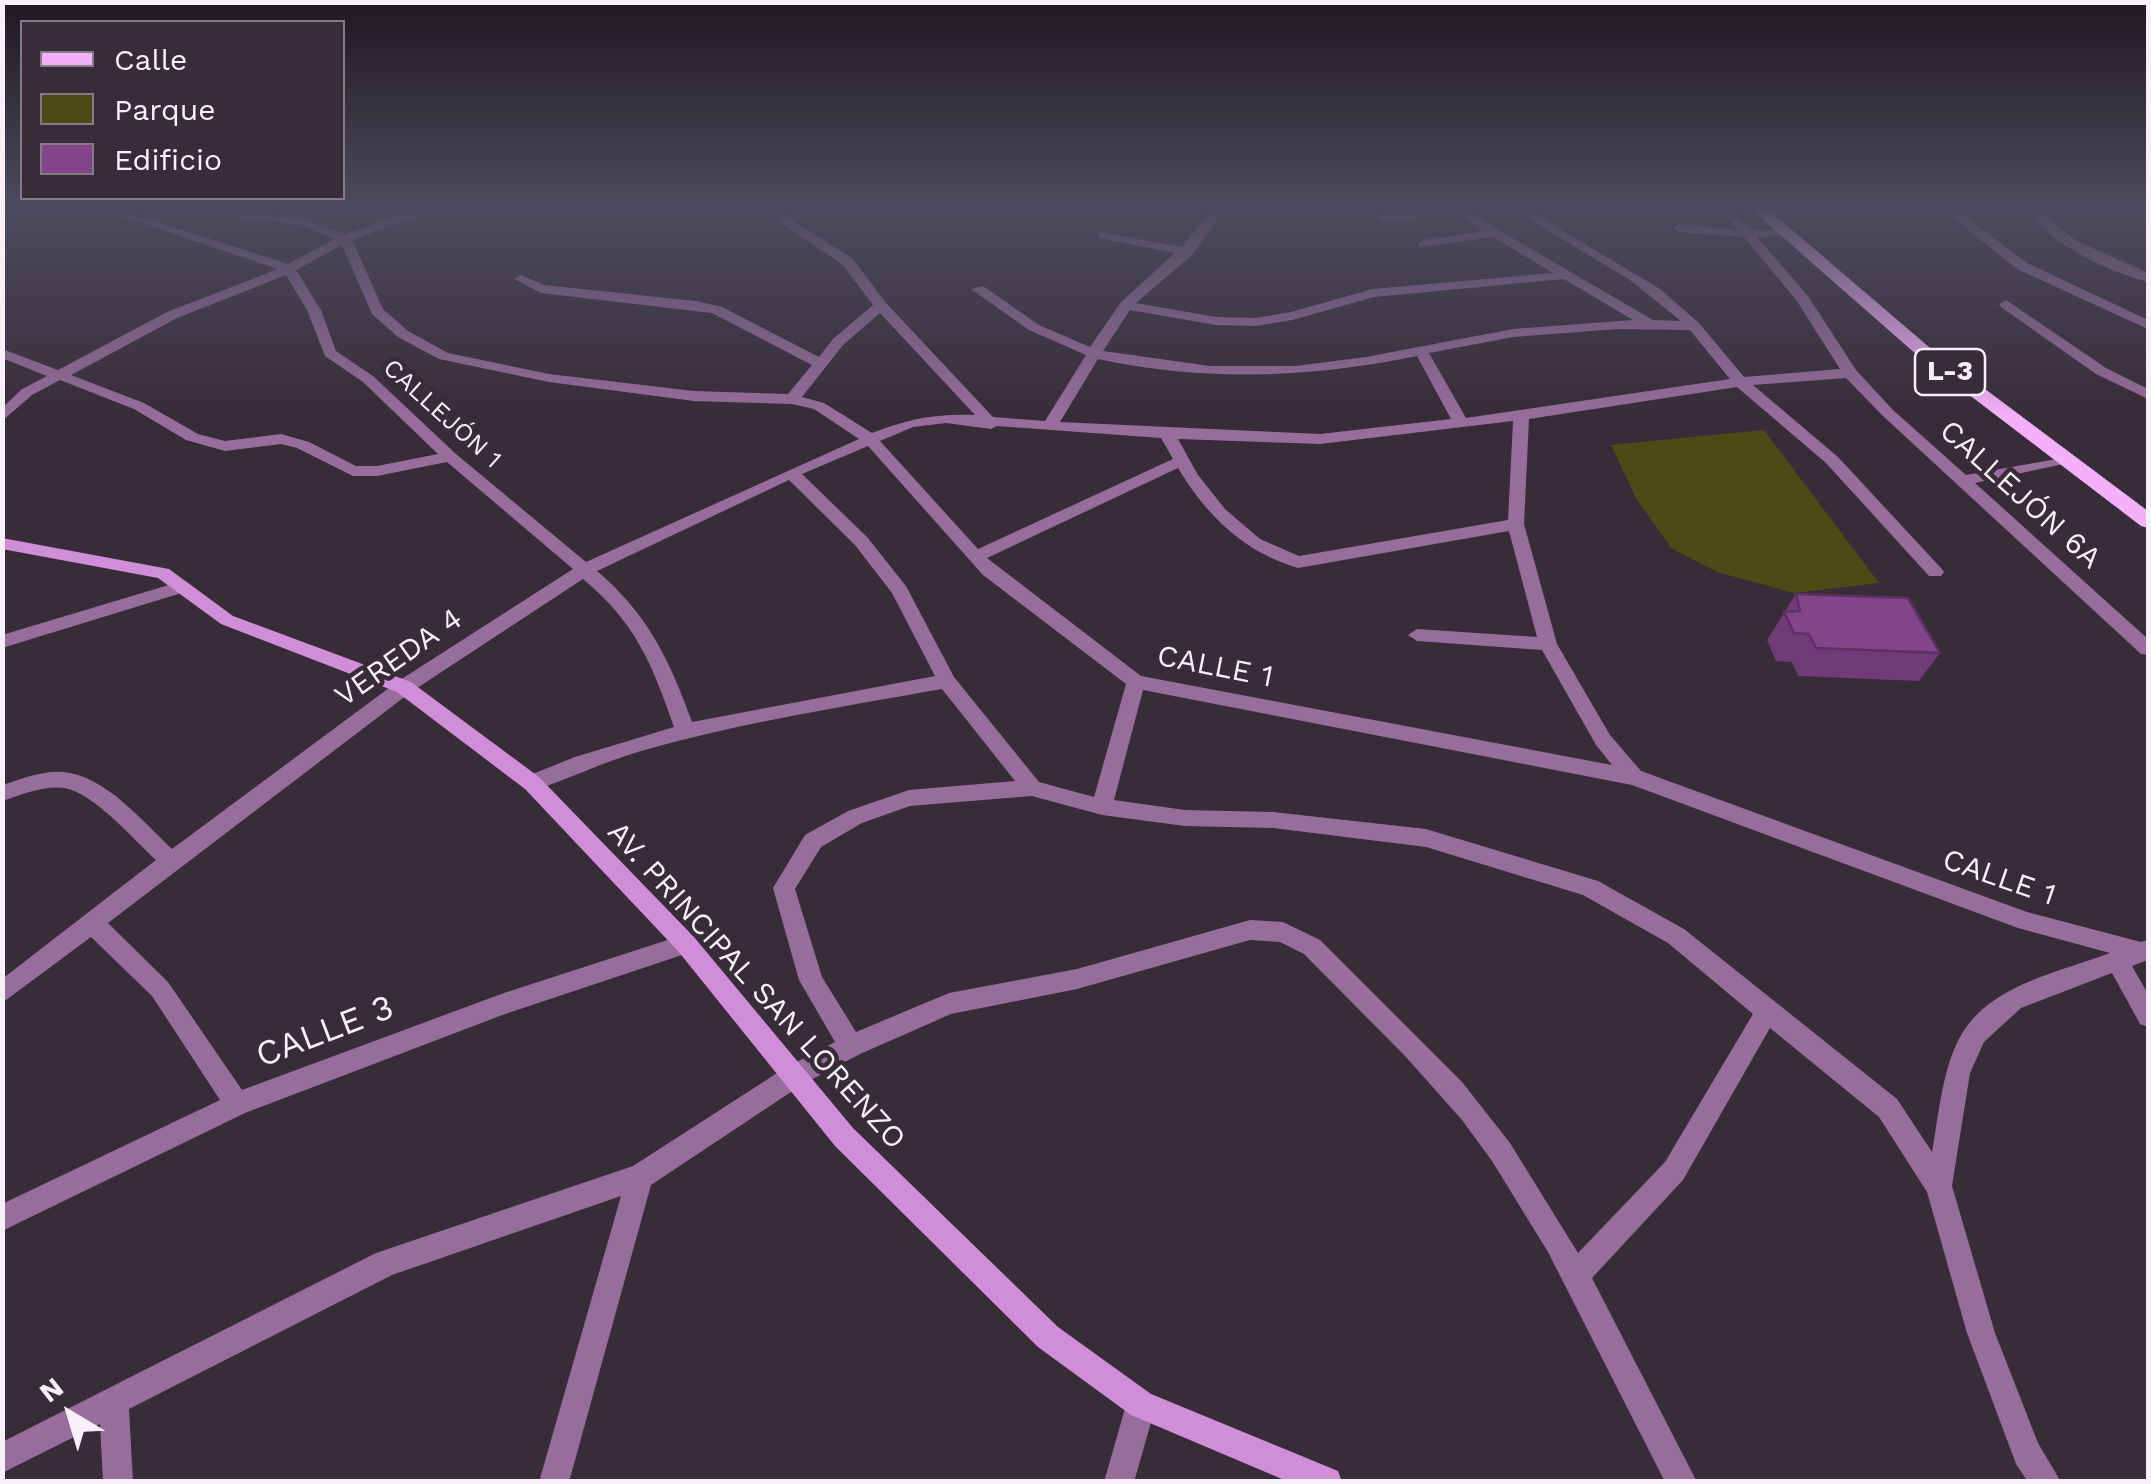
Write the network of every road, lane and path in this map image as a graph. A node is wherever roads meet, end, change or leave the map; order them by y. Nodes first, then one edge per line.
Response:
1 (260, 280) edge
2 (288, 280) edge
3 (364, 280) edge
4 (524, 280) edge
5 (862, 280) edge
6 (1150, 280) edge
7 (1516, 280) edge
8 (1578, 280) edge
9 (1641, 280) edge
10 (1788, 280) edge
11 (1842, 280) edge
12 (1861, 280) edge
13 (2052, 280) edge
14 (978, 289) dead end
15 (2006, 304) dead end
16 (1126, 305) junction
17 (882, 306) junction
18 (1649, 324) junction
19 (2148, 325) edge
20 (1694, 326) junction
21 (1421, 351) junction
22 (2, 352) edge
23 (1097, 354) junction
24 (820, 363) junction
25 (2, 368) edge
26 (40, 369) junction
27 (1850, 373) junction
28 (56, 376) junction
29 (2148, 377) edge
30 (1740, 382) junction
31 (2132, 386) junction
32 (2148, 395) edge
33 (792, 399) junction
34 (1520, 416) junction
35 (2, 417) edge
36 (1461, 423) junction
37 (991, 424) junction
38 (1050, 425) junction
39 (1167, 434) junction
40 (870, 438) junction
41 (450, 457) junction
42 (2062, 460) junction
43 (1181, 461) junction
44 (790, 473) junction
45 (1962, 481) junction
46 (2148, 504) edge
47 (2148, 521) edge
48 (1516, 524) junction
49 (2, 544) edge
50 (975, 557) junction
51 (584, 570) junction
52 (1935, 572) dead end
53 (182, 587) junction
54 (1416, 635) dead end
55 (2, 642) edge
56 (1548, 644) junction
57 (2148, 649) edge
58 (947, 681) junction
59 (1136, 682) junction
60 (404, 687) junction
61 (686, 732) junction
62 (1634, 777) junction
63 (532, 783) junction
64 (1032, 788) junction
65 (2, 793) edge
66 (1102, 806) junction
67 (170, 861) junction
68 (92, 924) junction
69 (686, 944) junction
70 (2136, 954) edge
71 (2, 993) edge
72 (1766, 1011) junction
73 (2148, 1016) edge
74 (850, 1046) junction
75 (794, 1076) junction
76 (237, 1104) junction
77 (640, 1178) junction
78 (1939, 1186) junction
79 (2, 1218) edge
80 (1574, 1278) junction
81 (114, 1401) junction
82 (1141, 1405) junction
83 (2, 1458) edge
84 (118, 1482) edge
85 (554, 1482) edge
86 (1118, 1482) edge
87 (1327, 1482) edge
88 (1682, 1482) edge
89 (2046, 1482) edge

1 - 28 street
2 - 41 street, CALLEJÓN 1
3 - 33 street, CALLE 1
4 - 24 street
5 - 17 street
6 - 16 street
7 - 16 street
8 - 18 street
9 - 20 street
10 - 27 street, CALLEJÓN 6A
11 - 42 main road, L-3
12 - 46 main road, L-3
13 - 19 street
14 - 23 street
15 - 31 street
16 - 23 street
17 - 24 street
17 - 37 street
18 - 20 street
18 - 21 street
20 - 30 street
21 - 23 street
21 - 36 street
22 - 26 street
23 - 38 street
24 - 33 street
25 - 26 street
26 - 28 street
27 - 30 street
27 - 45 street, CALLEJÓN 6A
28 - 35 street
28 - 41 street
29 - 31 street
30 - 34 street, VEREDA 4
30 - 52 street
31 - 32 street
33 - 40 street, CALLE 1
34 - 36 street, VEREDA 4
34 - 48 street
36 - 39 street, VEREDA 4
37 - 38 street, VEREDA 4
37 - 40 street, VEREDA 4
38 - 39 street, VEREDA 4
39 - 43 street
40 - 44 street, VEREDA 4
40 - 50 street, CALLE 1
41 - 51 street, CALLEJÓN 1
42 - 45 street
42 - 47 main road, L-3
43 - 48 street
43 - 50 street
44 - 51 street, VEREDA 4
44 - 58 street
45 - 57 street, CALLEJÓN 6A
48 - 56 street
49 - 53 main road, AV. PRINCIPAL SAN LORENZO
50 - 59 street, CALLE 1
51 - 60 street, VEREDA 4
51 - 61 street, CALLEJÓN 1
53 - 55 street
53 - 60 main road, AV. PRINCIPAL SAN LORENZO
54 - 56 street
56 - 62 street
58 - 61 street
58 - 64 street
59 - 62 street, CALLE 1
59 - 66 street
60 - 63 main road, AV. PRINCIPAL SAN LORENZO
60 - 67 street, VEREDA 4
61 - 63 street
62 - 70 street, CALLE 1
63 - 69 main road, AV. PRINCIPAL SAN LORENZO
64 - 66 street
64 - 74 street
65 - 67 street
66 - 72 street
67 - 68 street, VEREDA 4
68 - 71 street, VEREDA 4
68 - 76 street
69 - 75 main road, AV. PRINCIPAL SAN LORENZO
69 - 76 street, CALLE 3
70 - 73 street
70 - 78 street
72 - 78 street
72 - 80 street
74 - 75 street
74 - 80 street
75 - 77 street
75 - 82 main road, AV. PRINCIPAL SAN LORENZO
76 - 79 street, CALLE 3
77 - 81 street
77 - 85 street
78 - 89 street
80 - 88 street
81 - 83 street
81 - 84 street
82 - 86 street
82 - 87 main road, AV. PRINCIPAL SAN LORENZO

